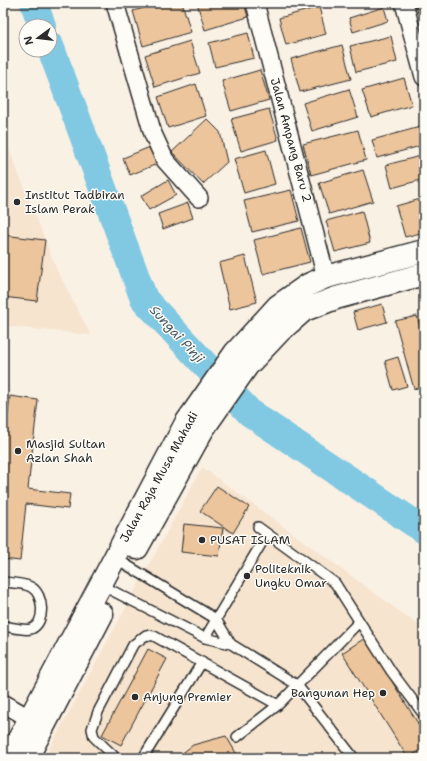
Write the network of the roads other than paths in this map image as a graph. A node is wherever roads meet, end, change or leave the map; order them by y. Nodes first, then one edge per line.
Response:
1 (116, 3) edge
2 (255, 3) edge
3 (404, 3) edge
4 (424, 77) edge
5 (199, 198) dead end
6 (424, 251) edge
7 (424, 274) edge
8 (326, 277) junction
9 (241, 360) junction
10 (258, 527) dead end
11 (267, 534) junction
12 (121, 562) junction
13 (3, 582) edge
14 (107, 589) junction
15 (216, 619) junction
16 (359, 622) junction
17 (3, 626) edge
18 (205, 638) junction
19 (231, 644) junction
20 (202, 662) junction
21 (298, 685) junction
22 (3, 703) edge
23 (278, 705) junction
24 (424, 715) edge
25 (37, 723) junction
26 (237, 737) dead end
27 (9, 758) edge
28 (27, 758) edge
29 (116, 758) edge
30 (143, 758) edge
31 (354, 758) edge

1 - 5 street
2 - 8 street, Jalan Ampang Baru 2
3 - 4 street
6 - 8 main road, Jalan Raja Musa Mahadi
7 - 9 main road, Jalan Raja Musa Mahadi
8 - 9 main road, Jalan Raja Musa Mahadi
9 - 12 main road, Jalan Raja Musa Mahadi
10 - 11 lane
11 - 15 lane
11 - 16 lane
12 - 14 main road, Jalan Raja Musa Mahadi
12 - 15 lane
13 - 17 lane
14 - 18 lane
14 - 25 main road, Jalan Raja Musa Mahadi
15 - 18 lane
15 - 19 lane
16 - 21 lane
16 - 24 lane
18 - 19 lane
19 - 21 lane
20 - 23 lane
20 - 29 lane
20 - 30 lane
21 - 23 lane
21 - 31 lane
22 - 25 street
23 - 26 lane
25 - 27 main road, Jalan Raja Musa Mahadi
25 - 28 main road, Jalan Raja Musa Mahadi

